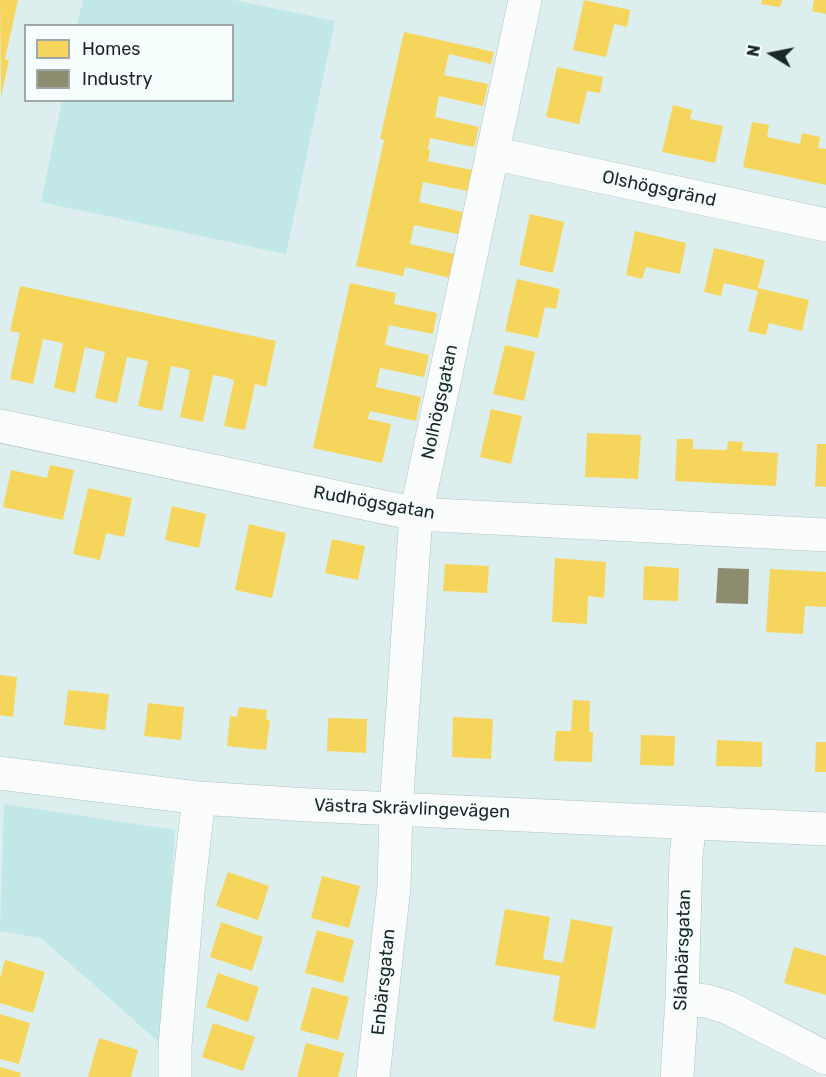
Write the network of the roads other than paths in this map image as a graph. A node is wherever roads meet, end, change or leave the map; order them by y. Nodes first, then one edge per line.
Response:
1 (525, 0) edge
2 (492, 153) junction
3 (826, 225) edge
4 (0, 426) edge
5 (416, 514) junction
6 (826, 535) edge
7 (0, 773) edge
8 (199, 798) junction
9 (396, 809) junction
10 (690, 824) junction
11 (826, 829) edge
12 (682, 999) junction
13 (826, 1058) edge
14 (175, 1077) edge
15 (373, 1077) edge
16 (677, 1077) edge

1 - 2 street, Nolhögsgatan
2 - 3 street, Olshögsgränd
2 - 5 street, Nolhögsgatan
4 - 5 street, Rudhögsgatan
5 - 6 street, Rudhögsgatan
5 - 9 street, Nolhögsgatan
7 - 8 street, Västra Skrävlingevägen
8 - 9 street, Västra Skrävlingevägen
8 - 14 street
9 - 10 street, Västra Skrävlingevägen
9 - 15 street, Enbärsgatan
10 - 11 street, Västra Skrävlingevägen
10 - 12 street, Slånbärsgatan
12 - 13 street
12 - 16 street, Slånbärsgatan

